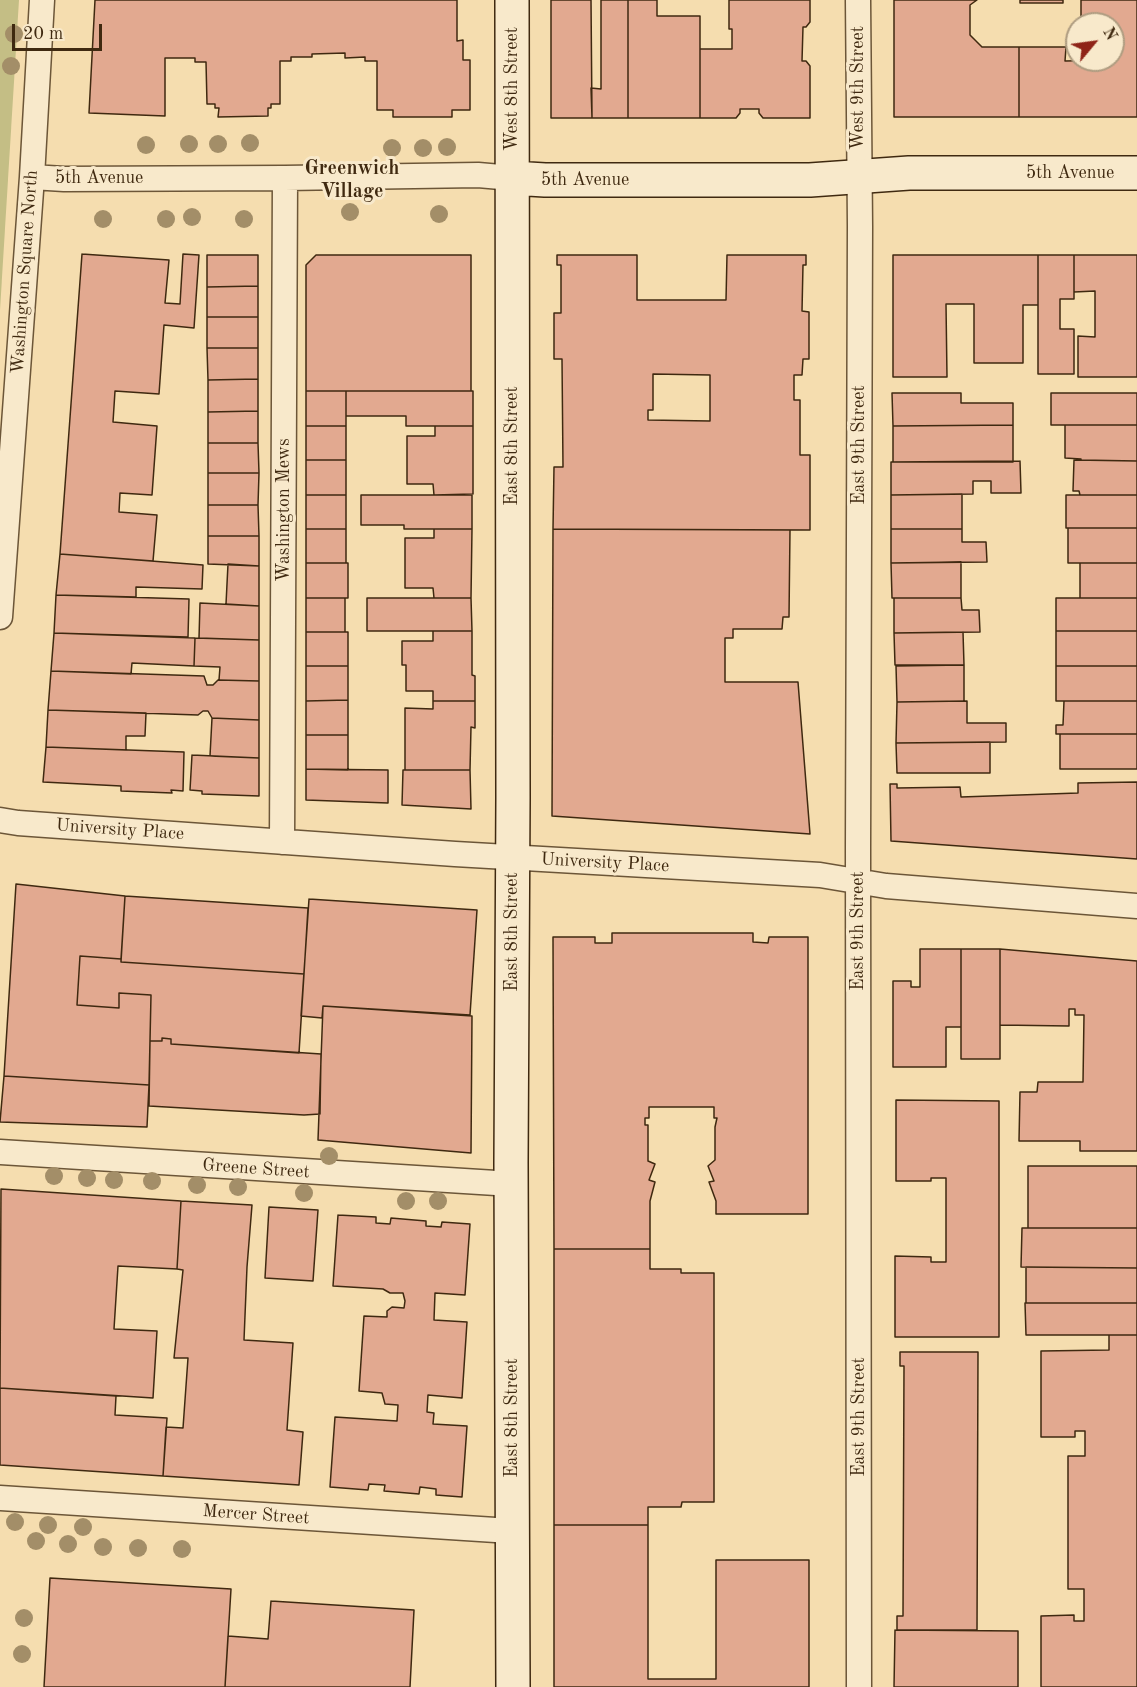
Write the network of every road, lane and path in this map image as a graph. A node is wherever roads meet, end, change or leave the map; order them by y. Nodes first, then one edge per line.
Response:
1 (42, 0) edge
2 (512, 0) edge
3 (858, 0) edge
4 (1137, 173) edge
5 (859, 176) junction
6 (32, 177) junction
7 (285, 178) junction
8 (512, 178) junction
9 (0, 617) edge
10 (0, 820) edge
11 (282, 842) junction
12 (512, 858) junction
13 (858, 882) junction
14 (1137, 906) edge
15 (0, 1152) edge
16 (512, 1185) junction
17 (0, 1498) edge
18 (511, 1530) junction
19 (513, 1687) edge
20 (860, 1687) edge

1 - 6 street, Washington Square North
2 - 8 main road, West 8th Street
3 - 5 street, West 9th Street
4 - 5 main road, 5th Avenue
5 - 8 main road, 5th Avenue
5 - 13 street, East 9th Street
6 - 7 street, 5th Avenue
6 - 9 street, Washington Square North
7 - 8 street, 5th Avenue
7 - 11 street, Washington Mews
8 - 12 main road, East 8th Street
10 - 11 street, University Place
11 - 12 street, University Place
12 - 13 street, University Place
12 - 16 main road, East 8th Street
13 - 14 street, University Place
13 - 20 street, East 9th Street
15 - 16 street, Greene Street
16 - 18 main road, East 8th Street
17 - 18 street, Mercer Street
18 - 19 main road, East 8th Street

